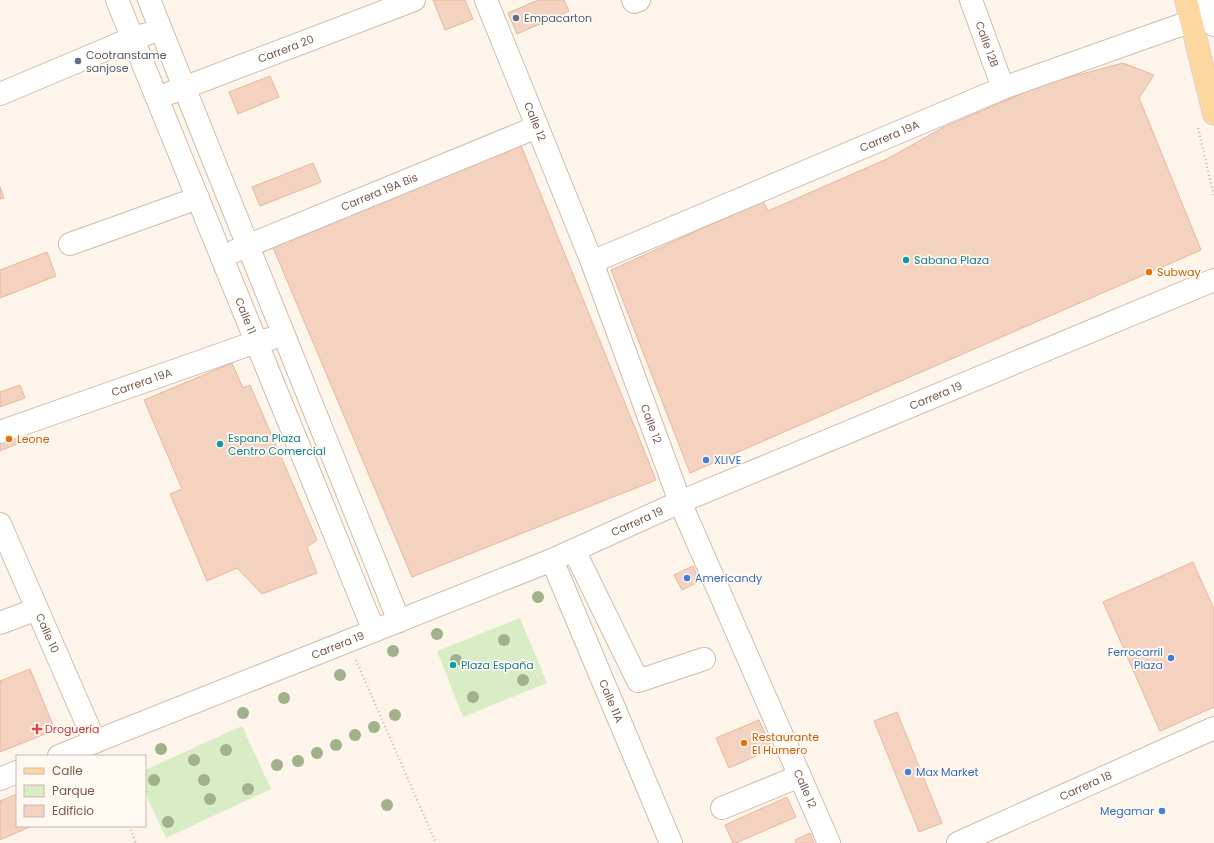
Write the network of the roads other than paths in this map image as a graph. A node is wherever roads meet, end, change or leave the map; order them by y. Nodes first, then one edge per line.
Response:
1 (118, 0) edge
2 (150, 0) edge
3 (414, 0) edge
4 (486, 0) edge
5 (971, 0) edge
6 (1186, 0) edge
7 (1208, 0) edge
8 (1192, 21) junction
9 (1214, 24) edge
10 (161, 30) junction
11 (133, 38) junction
12 (185, 87) junction
13 (1003, 88) junction
14 (0, 94) edge
15 (157, 98) junction
16 (1214, 114) edge
17 (537, 127) junction
18 (198, 198) junction
19 (70, 244) dead end
20 (248, 245) junction
21 (221, 256) junction
22 (592, 262) junction
23 (1214, 280) edge
24 (285, 335) junction
25 (256, 342) junction
26 (0, 432) edge
27 (680, 502) junction
28 (0, 524) edge
29 (574, 550) junction
30 (552, 560) junction
31 (37, 609) junction
32 (399, 621) junction
33 (0, 623) edge
34 (374, 631) junction
35 (704, 659) dead end
36 (1214, 728) edge
37 (95, 742) junction
38 (61, 755) edge
39 (16, 772) edge
40 (800, 776) junction
41 (0, 779) edge
42 (722, 808) dead end
43 (671, 843) edge
44 (829, 843) edge
45 (958, 843) edge

1 - 11 street, Calle 11
2 - 10 street
3 - 12 street, Carrera 20
4 - 17 street, Calle 12
5 - 13 street, Calle 12B
6 - 8 main road
7 - 9 street
8 - 13 street, Carrera 19A
8 - 16 main road
10 - 11 street
10 - 12 street
11 - 14 street
11 - 15 street, Calle 11
12 - 15 street, Carrera 20
12 - 20 street
13 - 22 street, Carrera 19A
15 - 18 street, Calle 11
17 - 20 street, Carrera 19A Bis
17 - 22 street, Calle 12
18 - 19 street
18 - 21 street, Calle 11
20 - 21 street, Carrera 19A Bis
20 - 24 street
21 - 25 street, Calle 11
22 - 27 street, Calle 12
23 - 27 street, Carrera 19
24 - 25 street, Carrera 19A
24 - 32 street
25 - 26 street, Carrera 19A
25 - 34 street, Calle 11
27 - 29 street, Carrera 19
27 - 40 street, Calle 12
28 - 31 street, Calle 10
29 - 30 street, Carrera 19
29 - 35 street
30 - 32 street, Carrera 19
30 - 43 street, Calle 11A
31 - 33 street
31 - 37 street, Calle 10
32 - 34 street, Carrera 19
34 - 37 street, Carrera 19
36 - 45 street, Carrera 18
37 - 38 street, Carrera 19
39 - 41 street
40 - 42 street
40 - 44 street, Calle 12

